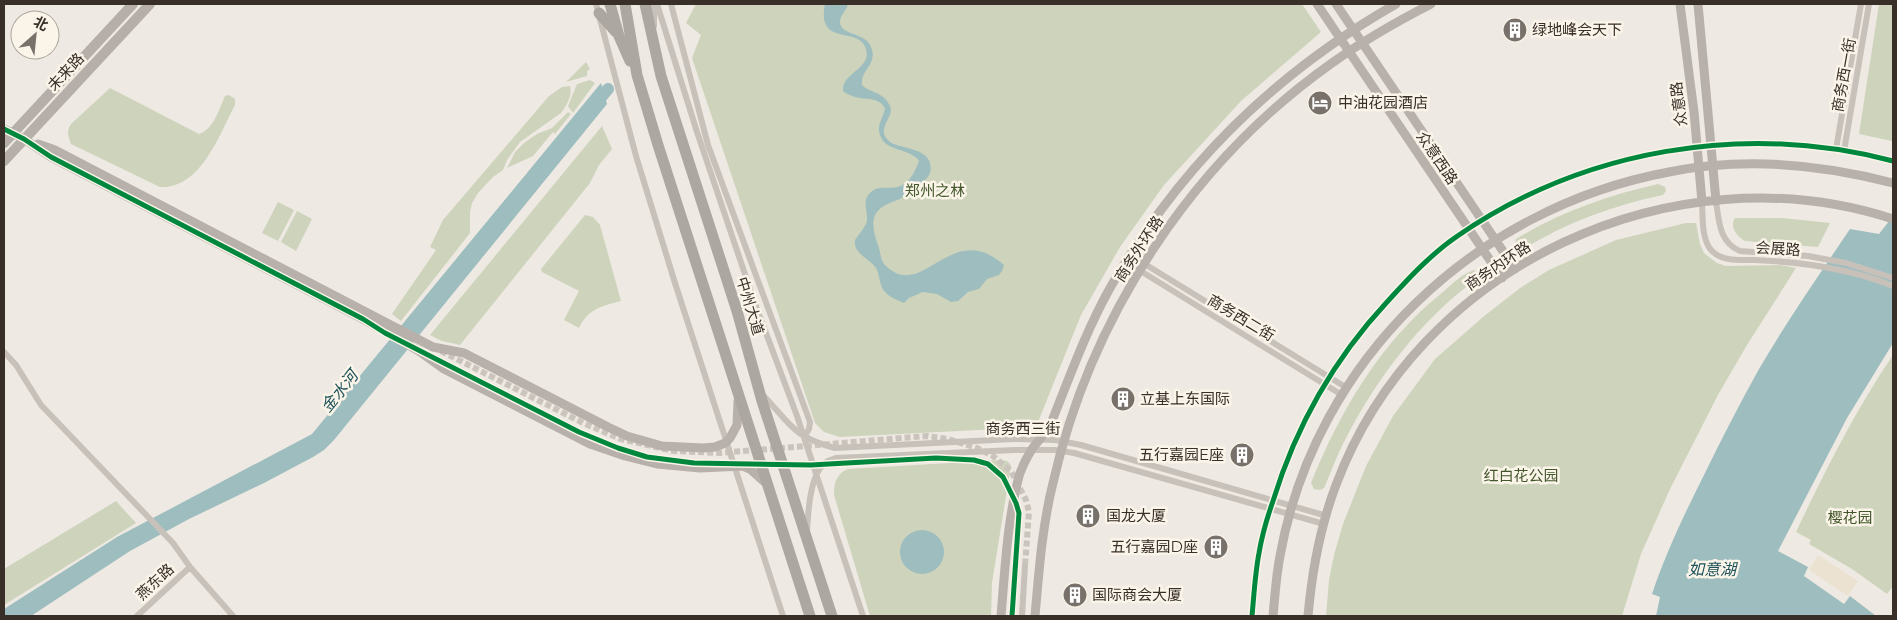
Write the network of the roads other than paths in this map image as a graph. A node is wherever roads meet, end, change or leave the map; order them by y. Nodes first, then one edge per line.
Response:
1 (133, 4) edge
2 (150, 4) edge
3 (610, 4) edge
4 (625, 4) edge
5 (644, 4) edge
6 (656, 4) edge
7 (671, 4) edge
8 (1317, 4) edge
9 (1336, 4) edge
10 (1396, 4) edge
11 (1430, 4) edge
12 (1680, 4) edge
13 (1698, 4) edge
14 (1861, 4) edge
15 (1869, 4) edge
16 (597, 8) edge
17 (1353, 29) junction
18 (619, 36) junction
19 (1340, 38) junction
20 (1362, 43) junction
21 (654, 47) junction
22 (1349, 52) junction
23 (636, 76) junction
24 (8, 131) edge
25 (24, 139) junction
26 (4, 143) edge
27 (1711, 145) junction
28 (1697, 146) junction
29 (1836, 149) junction
30 (1844, 150) junction
31 (4, 161) edge
32 (1893, 161) edge
33 (1713, 166) junction
34 (1699, 167) junction
35 (1893, 183) edge
36 (1716, 201) junction
37 (1702, 202) junction
38 (1893, 219) edge
39 (1482, 221) junction
40 (1469, 229) junction
41 (1495, 240) junction
42 (1482, 249) junction
43 (1128, 259) junction
44 (1142, 267) junction
45 (1515, 269) junction
46 (1502, 278) junction
47 (1893, 278) edge
48 (1893, 286) edge
49 (4, 352) edge
50 (1329, 377) junction
51 (1324, 384) junction
52 (1344, 391) junction
53 (760, 392) junction
54 (739, 393) junction
55 (804, 437) junction
56 (1040, 440) junction
57 (1065, 441) junction
58 (725, 443) junction
59 (1032, 450) junction
60 (1062, 451) junction
61 (733, 466) junction
62 (817, 476) junction
63 (769, 486) junction
64 (1273, 500) junction
65 (1270, 509) junction
66 (1292, 510) junction
67 (1326, 520) junction
68 (807, 539) junction
69 (1015, 566) tunnel mouth
70 (1025, 566) tunnel mouth
71 (190, 567) junction
72 (138, 616) edge
73 (233, 616) edge
74 (783, 616) edge
75 (809, 616) edge
76 (832, 616) edge
77 (862, 616) edge
78 (1001, 616) edge
79 (1012, 616) edge
80 (1022, 616) edge
81 (1035, 616) edge
82 (1252, 616) edge
83 (1273, 616) edge
84 (1308, 616) edge

1 - 24 main road, 未来路
2 - 25 main road, 未来路
3 - 18 highway
4 - 23 highway
5 - 21 highway, 中州大道
6 - 21 street
6 - 55 street
7 - 55 street
8 - 19 street, 众意西路
9 - 17 street, 众意西路
10 - 17 street, 商务外环路
11 - 20 street, 商务外环路
12 - 28 street, 众意路
13 - 27 street, 众意路
14 - 29 street, 商务西一街
15 - 30 street, 商务西一街
16 - 18 highway
16 - 58 street
17 - 19 street, 商务外环路
17 - 20 street, 众意西路
18 - 23 highway
19 - 22 street, 众意西路
19 - 43 street, 商务外环路
20 - 22 street, 商务外环路
20 - 39 street, 众意西路
21 - 53 highway, 中州大道
22 - 40 street, 众意西路
22 - 44 street, 商务外环路
23 - 54 highway
24 - 25 street
24 - 26 main road, 未来路
25 - 31 main road, 未来路
25 - 58 street
25 - 61 street
27 - 28 street
27 - 29 street
27 - 33 street, 众意路
28 - 34 street, 众意路
28 - 39 street
29 - 30 street
30 - 32 street
33 - 34 street, 商务内环路
33 - 35 street, 商务内环路
33 - 36 street, 众意路
34 - 37 street, 众意路
34 - 41 street, 商务内环路
36 - 37 street, 商务内环路
36 - 38 street, 商务内环路
36 - 47 street, 会展路
37 - 45 street, 商务内环路
37 - 48 street, 会展路
39 - 40 street
39 - 41 street, 众意西路
40 - 42 street, 众意西路
40 - 50 street
41 - 42 street, 商务内环路
41 - 45 street, 众意西路
42 - 46 street, 众意西路
42 - 52 street, 商务内环路
43 - 44 street, 商务西二街
43 - 56 street, 商务外环路
44 - 50 street, 商务西二街
44 - 51 street, 商务西二街
44 - 57 street, 商务外环路
45 - 46 street, 商务内环路
46 - 67 street, 商务内环路
49 - 71 street
50 - 51 street
50 - 52 street, 商务西二街
51 - 52 street, 商务西二街
51 - 64 street
52 - 66 street, 商务内环路
53 - 55 street, 商务西三街
53 - 68 highway, 中州大道
54 - 58 street
54 - 63 highway
55 - 56 street, 商务西三街
55 - 62 street
56 - 57 street, 商务西三街
56 - 59 street, 商务外环路
57 - 60 street, 商务外环路
57 - 64 street, 商务西三街
58 - 61 street
59 - 60 street, 商务西三街
59 - 62 street, 商务西三街
59 - 78 street, 商务外环路
60 - 65 street, 商务西三街
60 - 81 street, 商务外环路
61 - 63 street
61 - 74 street
62 - 68 street, 商务西三街
62 - 77 street
63 - 75 highway
64 - 65 street
64 - 66 street, 商务西三街
65 - 66 street, 商务西三街
65 - 82 street
66 - 67 street, 商务西三街
66 - 83 street, 商务内环路
67 - 84 street, 商务内环路
68 - 76 highway, 中州大道
69 - 79 street
70 - 80 street
71 - 72 street, 燕东路
71 - 73 street

